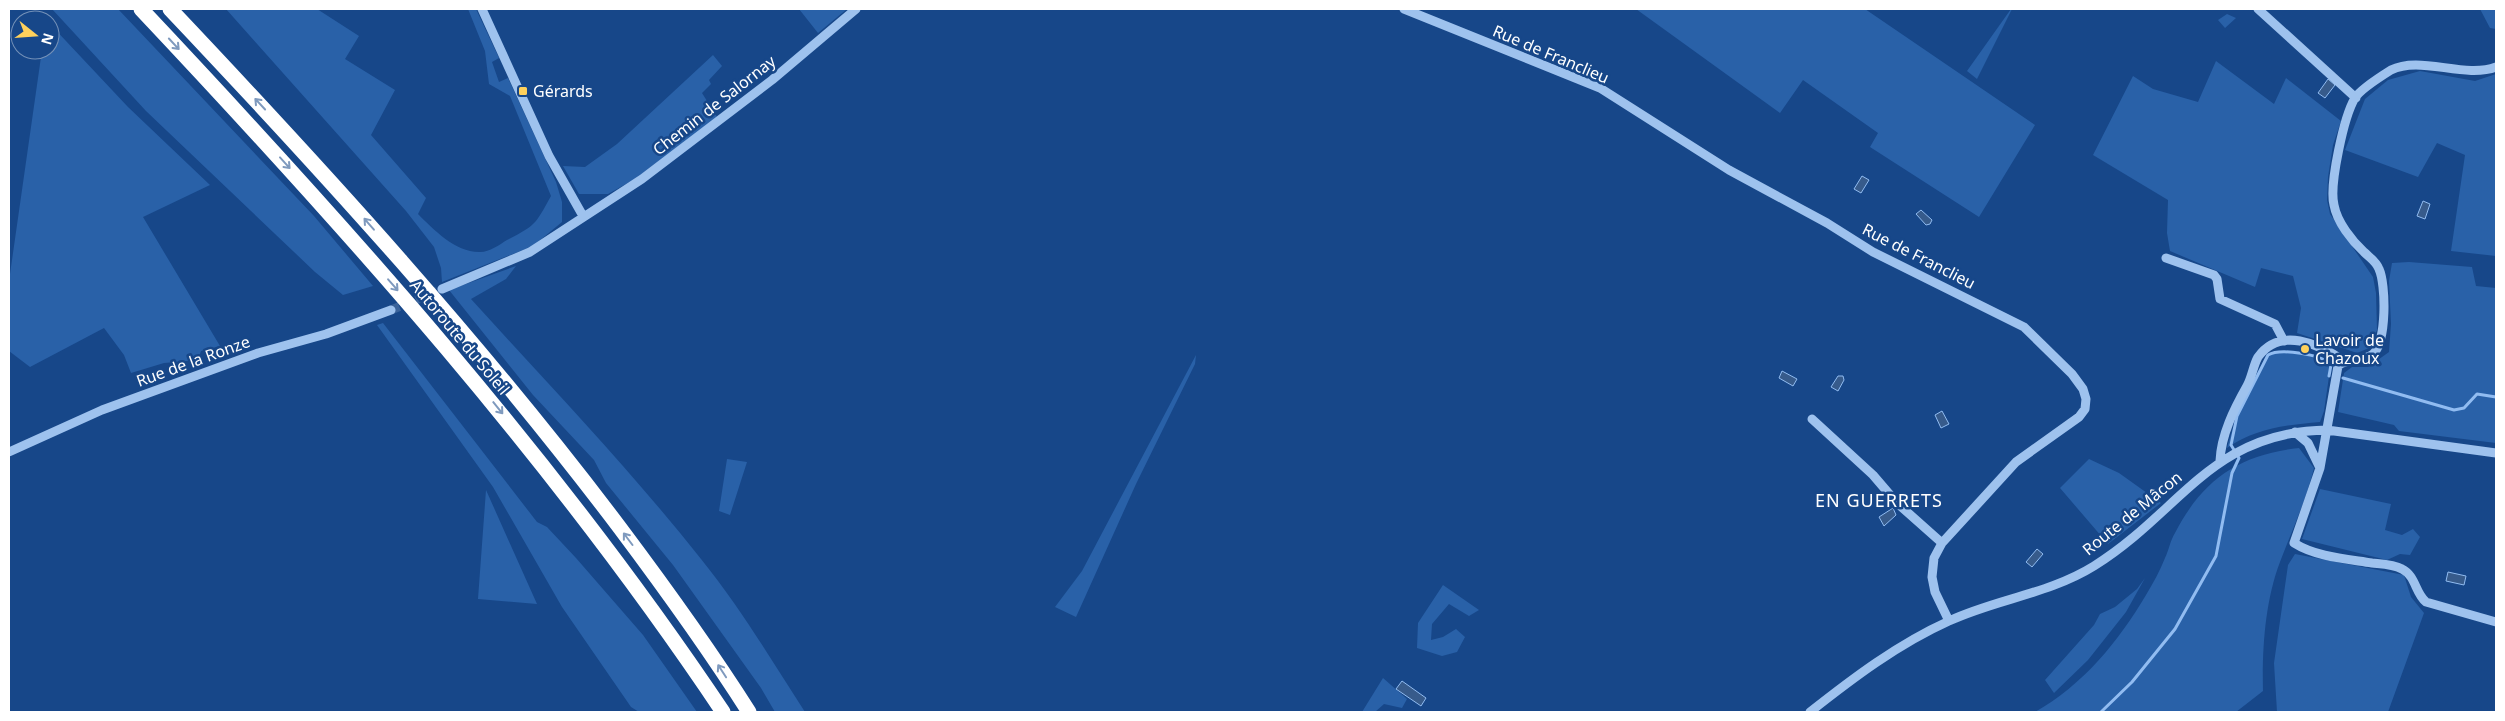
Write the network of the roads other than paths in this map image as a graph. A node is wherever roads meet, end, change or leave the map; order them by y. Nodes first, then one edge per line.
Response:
1 (140, 9) edge
2 (170, 9) edge
3 (482, 9) edge
4 (856, 9) edge
5 (1404, 9) edge
6 (2258, 9) edge
7 (2496, 67) edge
8 (2356, 98) junction
9 (583, 216) junction
10 (2166, 258) dead end
11 (442, 289) tunnel mouth
12 (391, 310) tunnel mouth
13 (2284, 341) junction
14 (2344, 361) junction
15 (1812, 419) dead end
16 (2327, 430) junction
17 (2294, 432) junction
18 (9, 452) edge
19 (2496, 454) edge
20 (2220, 461) junction
21 (2320, 468) junction
22 (1942, 543) junction
23 (1949, 621) junction
24 (2496, 622) edge
25 (723, 712) edge
26 (748, 712) edge
27 (1810, 712) edge

1 -> 25 highway, Autoroute du Soleil
26 -> 2 highway, Autoroute du Soleil
3 - 9 street
4 - 9 street, Chemin de Salornay
5 - 22 street, Rue de Franclieu
6 - 8 street
7 - 8 street
8 - 14 street
9 - 11 street
10 - 13 street
12 - 18 street, Rue de la Ronze
13 - 14 street
13 - 20 street
14 - 16 street
15 - 22 street
16 - 17 street, Route de Mâcon
16 - 19 street, Route de Mâcon
16 - 21 street
17 - 20 street, Route de Mâcon
17 - 21 street
20 - 23 street, Route de Mâcon
21 - 24 street
22 - 23 street, Rue de Franclieu
23 - 27 street, Route de Mâcon

